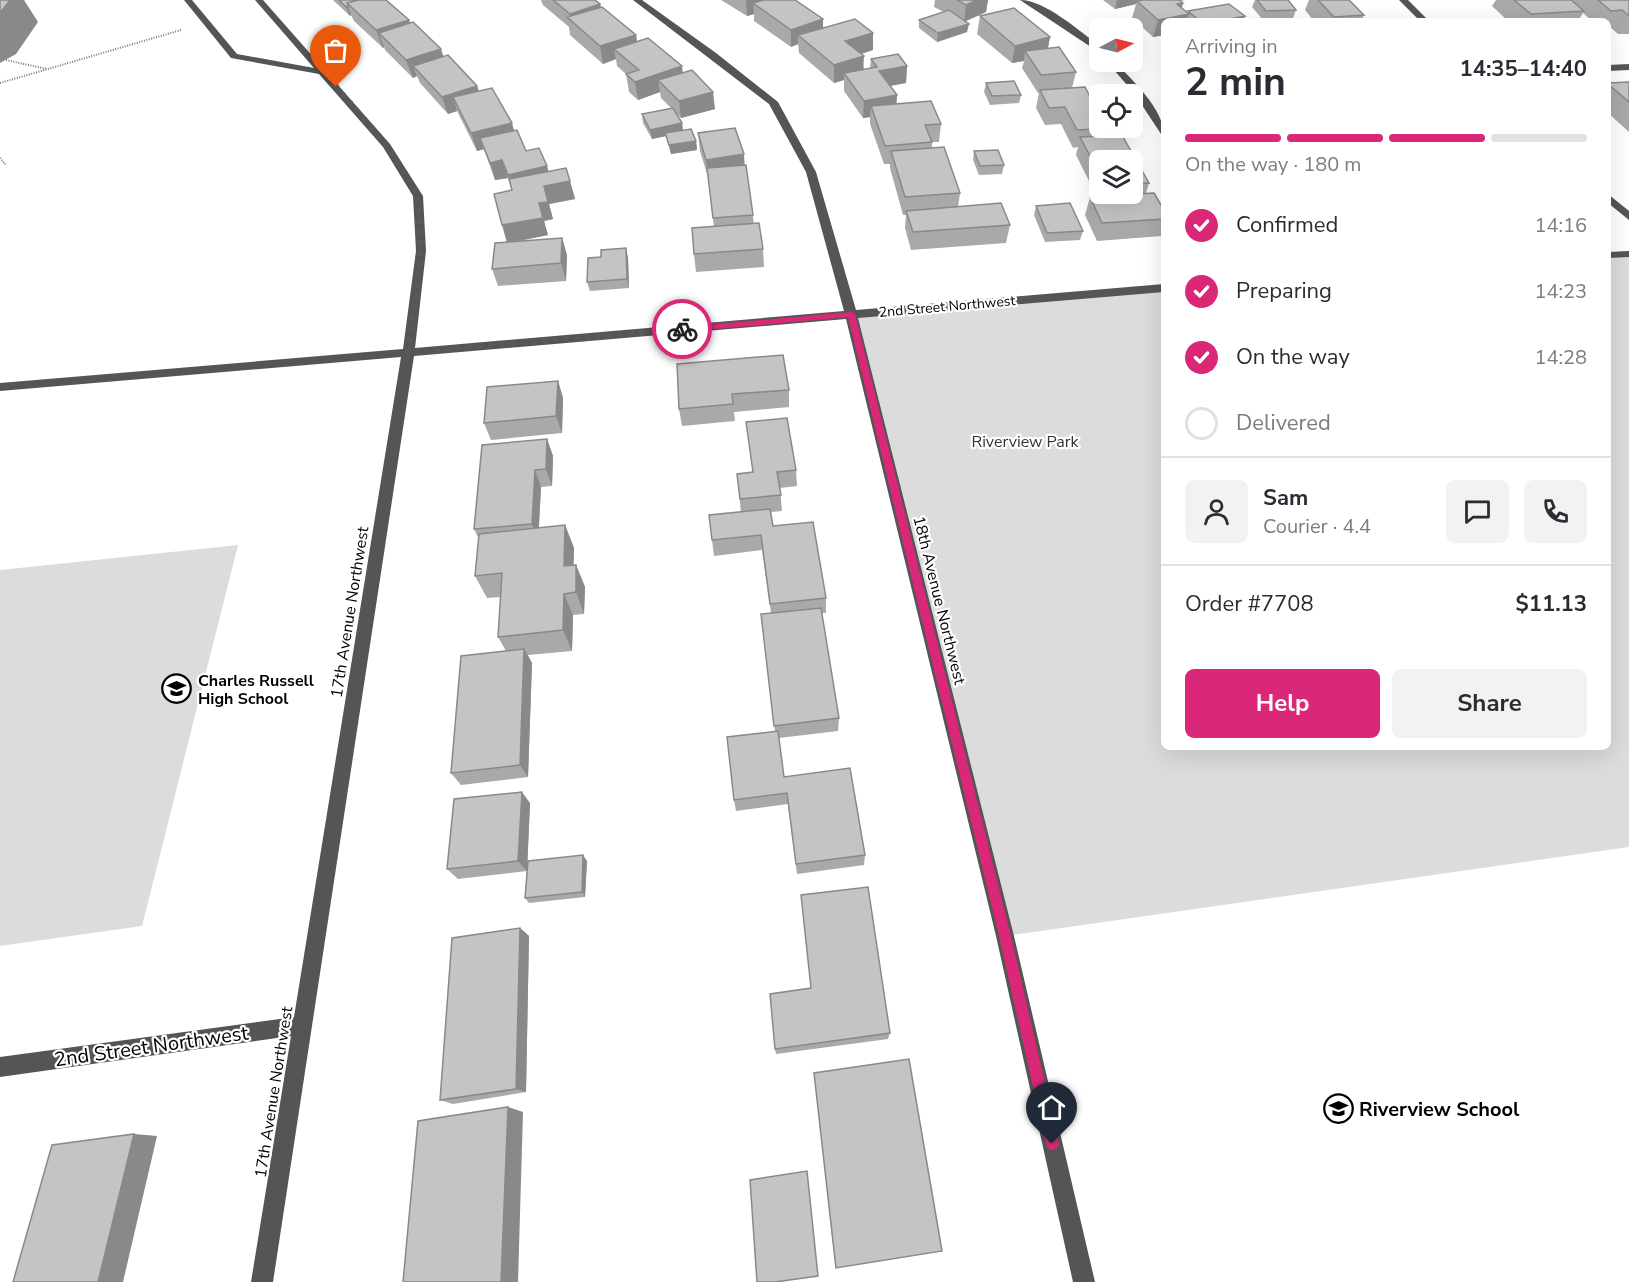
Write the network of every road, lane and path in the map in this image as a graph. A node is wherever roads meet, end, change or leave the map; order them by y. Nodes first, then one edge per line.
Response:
1 (188, 0) edge
2 (259, 0) edge
3 (637, 0) edge
4 (1023, 0) edge
5 (1403, 0) edge
6 (1422, 18) edge
7 (207, 23) junction
8 (1089, 42) edge
9 (6, 60) dead end
10 (1629, 67) edge
11 (1611, 68) edge
12 (48, 69) junction
13 (322, 72) junction
14 (1120, 72) edge
15 (0, 83) edge
16 (1161, 127) edge
17 (0, 158) edge
18 (6, 165) dead end
19 (1611, 200) edge
20 (1629, 217) edge
21 (1629, 254) edge
22 (1611, 255) edge
23 (1161, 288) edge
24 (851, 314) junction
25 (408, 353) junction
26 (0, 387) edge
27 (302, 1025) junction
28 (0, 1067) edge
29 (262, 1282) edge
30 (1084, 1282) edge

1 - 7 street
2 - 13 street, 17th Avenue Northwest
3 - 24 street, 18th Avenue Northwest
4 - 8 street
5 - 6 street
7 - 12 path
7 - 13 street
9 - 12 path
10 - 11 street
12 - 15 path
13 - 25 street, 17th Avenue Northwest
14 - 16 street
17 - 18 path
19 - 20 street
21 - 22 street
23 - 24 street, 2nd Street Northwest
24 - 25 street, 2nd Street Northwest
24 - 30 street, 18th Avenue Northwest
25 - 26 street, 2nd Street Northwest
25 - 27 street, 17th Avenue Northwest
27 - 28 street, 2nd Street Northwest
27 - 29 street, 17th Avenue Northwest

